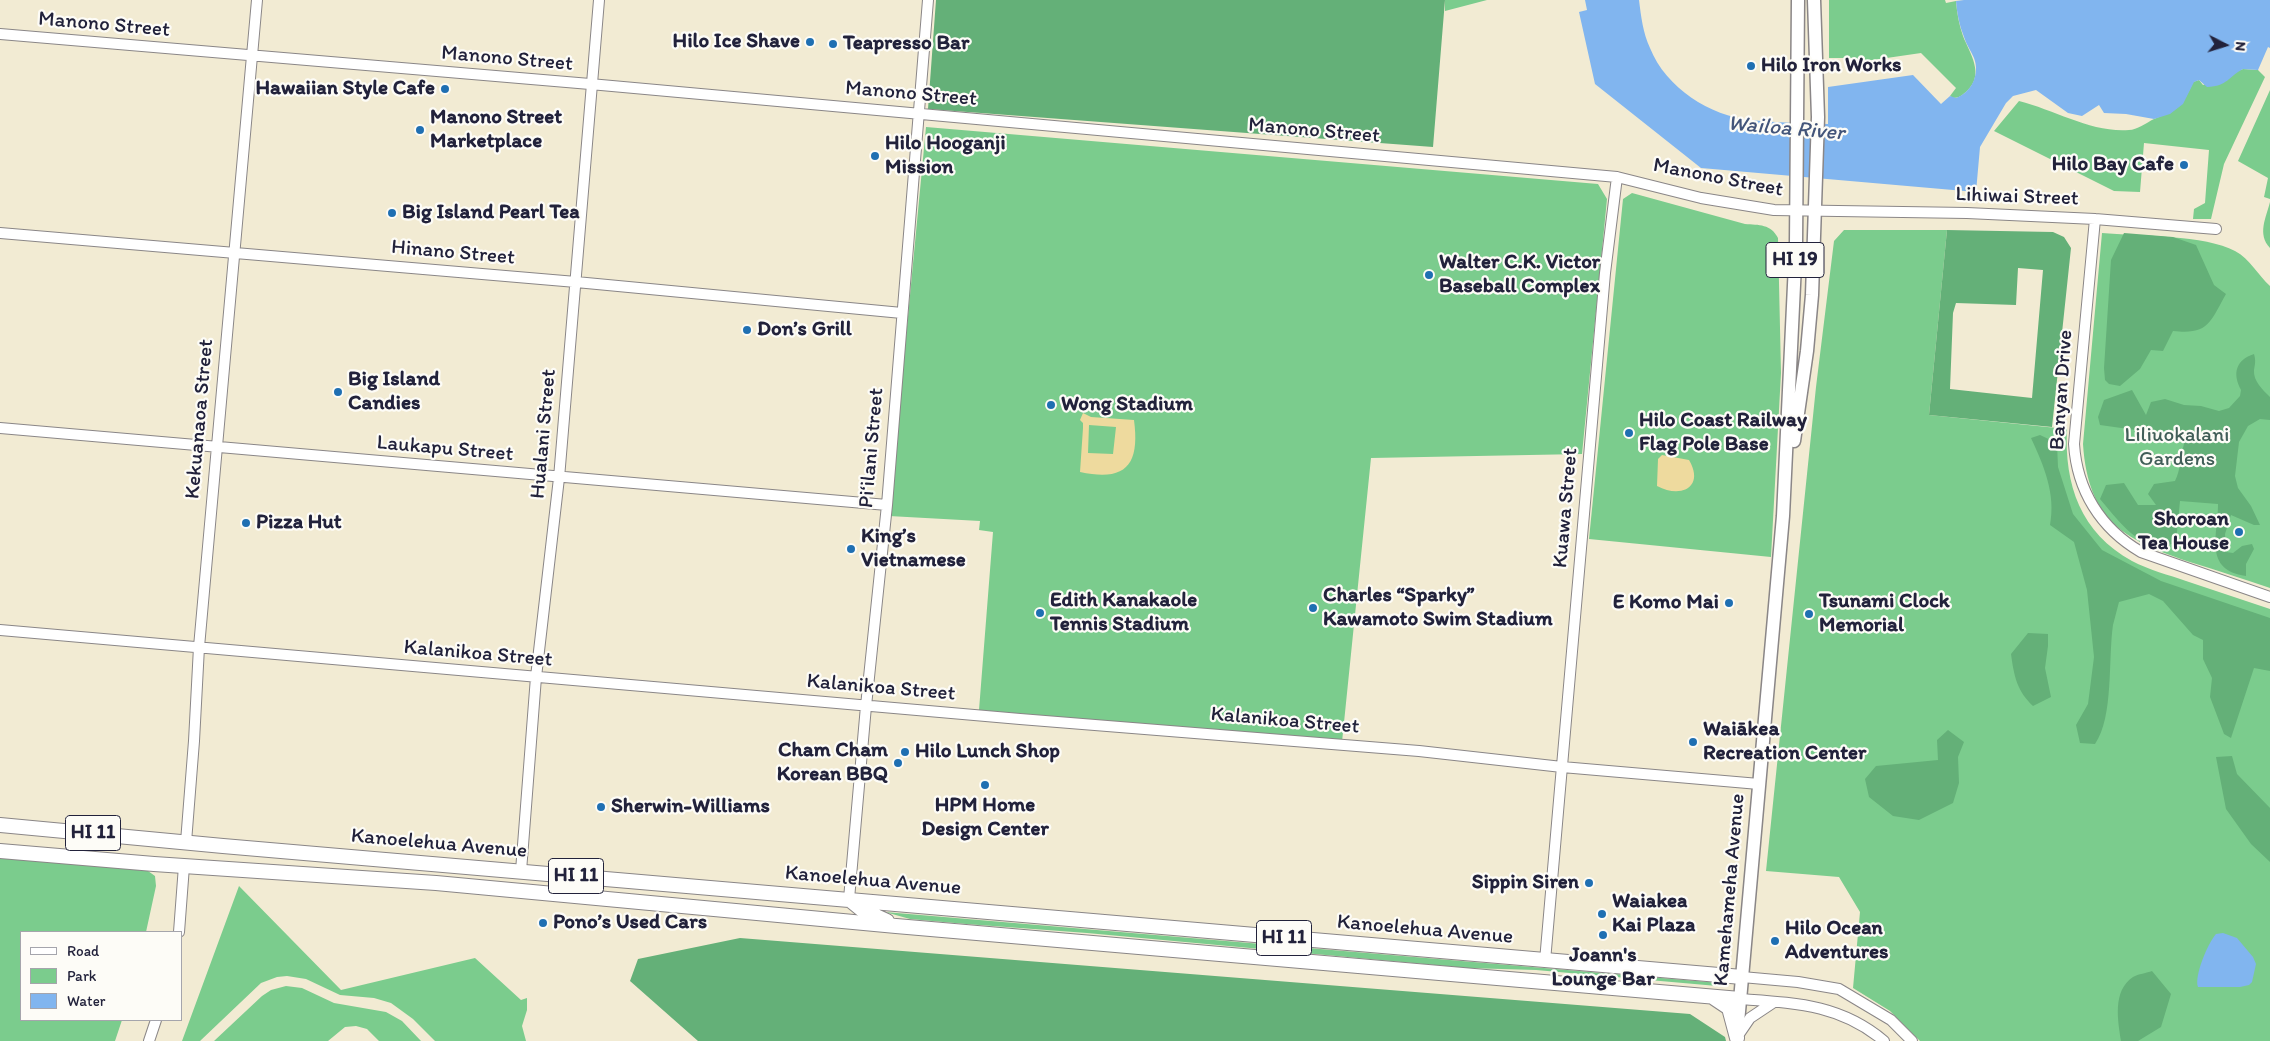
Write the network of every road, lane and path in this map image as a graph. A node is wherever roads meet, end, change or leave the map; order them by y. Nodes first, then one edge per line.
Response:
1 (257, 0) edge
2 (599, 0) edge
3 (928, 0) edge
4 (1798, 0) edge
5 (1814, 0) edge
6 (0, 34) edge
7 (251, 57) junction
8 (590, 84) junction
9 (918, 114) junction
10 (1617, 178) junction
11 (1796, 212) junction
12 (1815, 212) junction
13 (2095, 220) junction
14 (2216, 229) dead end
15 (0, 233) edge
16 (233, 254) junction
17 (576, 282) junction
18 (902, 313) junction
19 (0, 428) edge
20 (217, 447) junction
21 (559, 478) junction
22 (886, 505) junction
23 (1783, 516) junction
24 (2270, 597) edge
25 (0, 630) edge
26 (199, 648) junction
27 (536, 677) junction
28 (866, 706) junction
29 (1562, 766) junction
30 (1759, 784) junction
31 (0, 825) edge
32 (186, 842) junction
33 (0, 851) edge
34 (184, 866) junction
35 (521, 871) junction
36 (849, 899) junction
37 (818, 918) junction
38 (896, 926) junction
39 (179, 931) edge
40 (1545, 961) junction
41 (1742, 977) junction
42 (1708, 996) junction
43 (1740, 999) junction
44 (1774, 1002) junction
45 (156, 1021) edge
46 (1736, 1039) edge
47 (149, 1041) edge
48 (1884, 1041) edge
49 (1912, 1041) edge

1 - 7 street, Kekuanaoa Street
2 - 8 street, Hualani Street
3 - 9 street, Pi‘ilani Street
4 - 11 main road, Kamehameha Avenue / HI 19
5 - 12 main road, Kamehameha Avenue / HI 19
6 - 7 street, Manono Street
7 - 8 street, Manono Street
7 - 16 street, Kekuanaoa Street
8 - 9 street, Manono Street
8 - 17 street, Hualani Street
9 - 10 street, Manono Street
9 - 18 street, Pi‘ilani Street
10 - 11 street, Manono Street
10 - 29 street, Kuawa Street
11 - 12 street, Manono Street
11 - 23 main road, Kamehameha Avenue / HI 19
12 - 13 street, Lihiwai Street
12 - 23 main road, Kamehameha Avenue / HI 19
13 - 14 street, Lihiwai Street
13 - 24 street, Banyan Drive
15 - 16 street, Hinano Street
16 - 17 street, Hinano Street
16 - 20 street, Kekuanaoa Street
17 - 18 street, Hinano Street
17 - 21 street, Hualani Street
18 - 22 street, Pi‘ilani Street
19 - 20 street, Laukapu Street
20 - 21 street, Laukapu Street
20 - 26 street, Kekuanaoa Street
21 - 22 street, Laukapu Street
21 - 27 street, Hualani Street
22 - 28 street, Pi‘ilani Street
23 - 30 main road, Kamehameha Avenue / HI 19
25 - 26 street, Kalanikoa Street
26 - 27 street, Kalanikoa Street
26 - 32 street, Kekuanaoa Street
27 - 28 street, Kalanikoa Street
27 - 35 street, Hualani Street
28 - 29 street, Kalanikoa Street
28 - 36 street, Pi‘ilani Street
29 - 30 street, Kalanikoa Street
29 - 40 street, Kuawa Street
30 - 41 main road, Kamehameha Avenue / HI 19
31 - 32 highway, Kanoelehua Avenue / HI 11
32 - 34 highway
32 - 35 highway, Kanoelehua Avenue / HI 11
33 - 34 highway, Kanoelehua Avenue / HI 11
34 - 37 highway, Kanoelehua Avenue / HI 11
34 - 39 street
35 - 36 highway, Kanoelehua Avenue / HI 11
36 - 37 highway
36 - 38 highway
36 - 40 highway, Kanoelehua Avenue / HI 11
37 - 38 highway, Kanoelehua Avenue / HI 11
38 - 42 highway, Kanoelehua Avenue / HI 11
40 - 41 highway, Kanoelehua Avenue / HI 11
41 - 43 main road, Kamehameha Avenue / HI 19
41 - 49 street
42 - 43 highway, Kanoelehua Avenue / HI 11
42 - 46 highway
43 - 44 street
43 - 46 main road, HI 19
44 - 46 street
44 - 48 street
45 - 47 street

